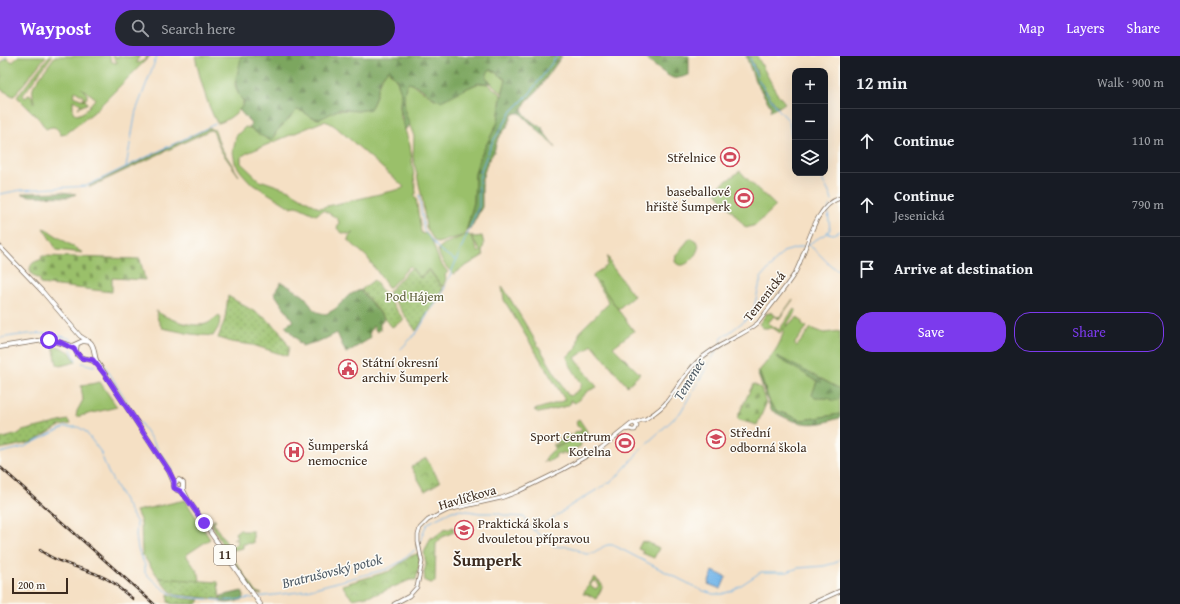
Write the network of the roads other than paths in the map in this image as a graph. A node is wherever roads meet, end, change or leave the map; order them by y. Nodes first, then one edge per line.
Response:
1 (840, 198) edge
2 (0, 247) edge
3 (42, 291) junction
4 (88, 341) junction
5 (64, 344) junction
6 (78, 344) junction
7 (0, 348) edge
8 (76, 352) junction
9 (94, 352) junction
10 (85, 359) junction
11 (106, 376) junction
12 (635, 424) junction
13 (630, 428) junction
14 (169, 471) junction
15 (179, 480) junction
16 (174, 483) junction
17 (183, 488) junction
18 (177, 490) junction
19 (511, 494) joint
20 (188, 500) junction
21 (840, 591) edge
22 (256, 600) edge
23 (394, 604) edge
24 (812, 604) edge

1 - 12 street, Temenická
2 - 3 main road
3 - 4 main road
3 - 6 main road
4 - 6 main road
4 - 9 main road, 11
5 - 6 main road
5 - 7 main road
5 - 8 main road
6 - 8 main road
8 - 10 main road, 11
9 - 10 main road
9 - 11 main road, 11
10 - 11 main road, 11
11 - 14 main road, 11
12 - 13 street, Temenická
12 - 13 street, Temenická
13 - 19 street, Temenická
14 - 15 main road, 11
14 - 16 main road, 11
15 - 16 main road
15 - 17 main road, 11
16 - 18 main road, 11
17 - 18 main road
17 - 20 main road, 11
18 - 20 main road, 11
19 - 23 street, Havlíčkova
20 - 22 main road, 11
21 - 24 main road

